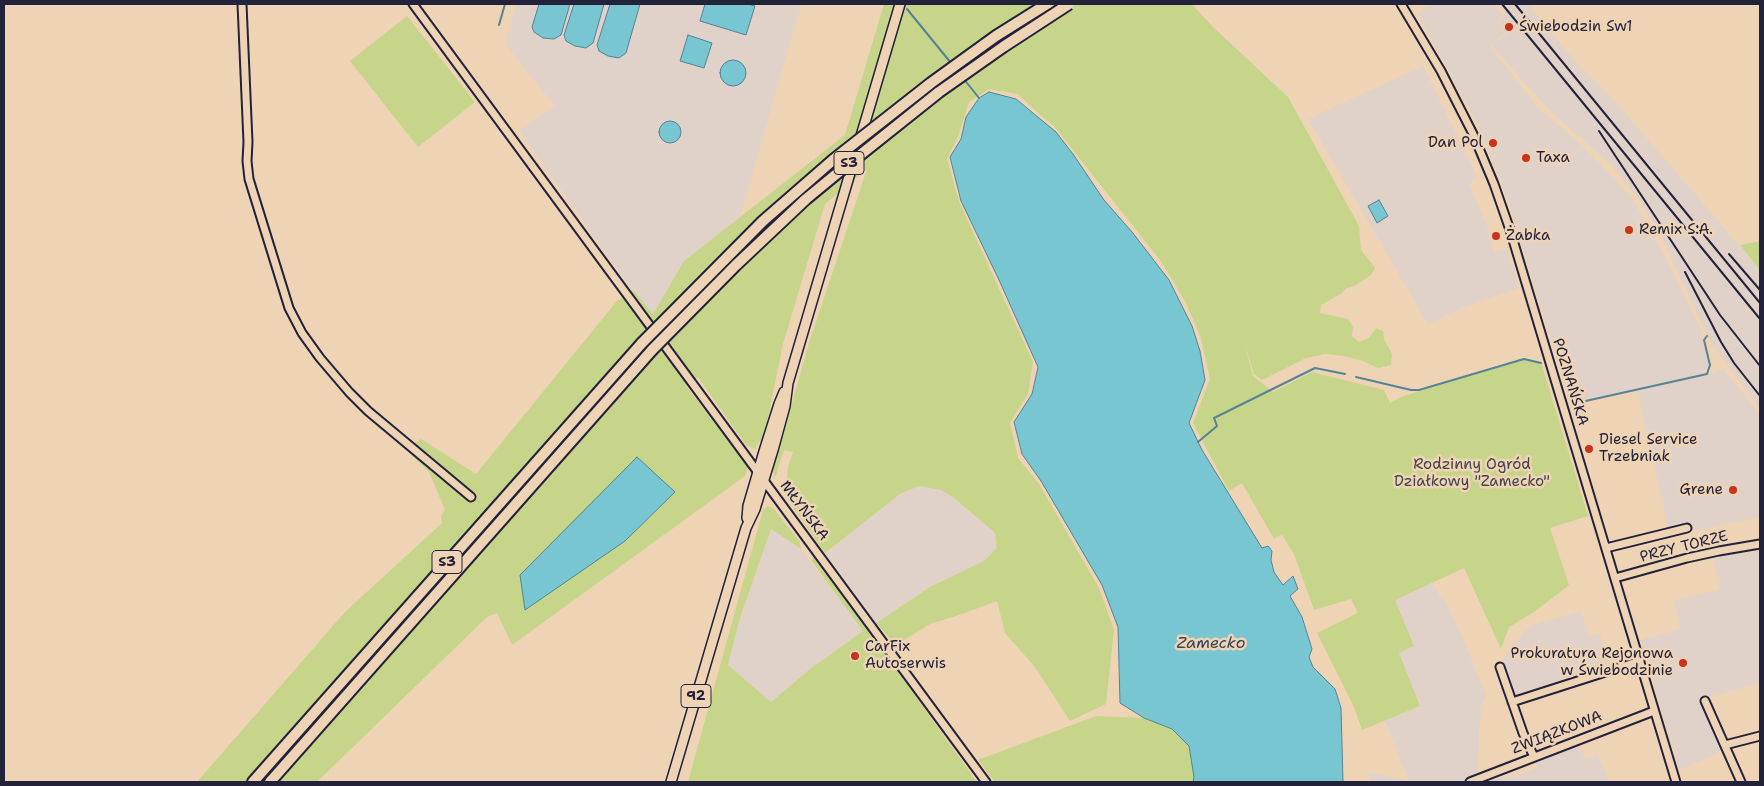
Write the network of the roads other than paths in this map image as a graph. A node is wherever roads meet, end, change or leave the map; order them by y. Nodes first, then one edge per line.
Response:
1 (242, 4) edge
2 (413, 4) edge
3 (900, 4) edge
4 (1047, 4) edge
5 (1069, 4) edge
6 (1401, 4) edge
7 (761, 476) junction
8 (471, 497) dead end
9 (1687, 528) dead end
10 (1760, 544) edge
11 (1606, 548) junction
12 (1615, 578) junction
13 (1640, 661) junction
14 (1500, 666) dead end
15 (1704, 701) dead end
16 (1512, 702) junction
17 (1654, 711) junction
18 (1760, 736) edge
19 (1724, 745) junction
20 (1534, 757) junction
21 (253, 782) edge
22 (270, 782) edge
23 (671, 782) edge
24 (986, 782) edge
25 (1470, 782) edge
26 (1676, 782) edge
27 (1741, 782) edge

1 - 8 street
2 - 7 street, MŁYŃSKA
3 - 7 main road, 92
4 - 21 highway, S3, bridge
5 - 22 highway, S3, bridge
6 - 11 street, POZNAŃSKA
7 - 23 main road, 92
7 - 24 street, MŁYŃSKA
9 - 11 street
10 - 12 street, PRZY TORZE
11 - 12 street, POZNAŃSKA
12 - 13 street, POZNAŃSKA
13 - 16 street
13 - 17 street, POZNAŃSKA
14 - 16 street
15 - 19 street
16 - 20 street
17 - 20 street, ZWIĄZKOWA
17 - 26 street, POZNAŃSKA
18 - 19 street
19 - 27 street
20 - 25 street, ZWIĄZKOWA

